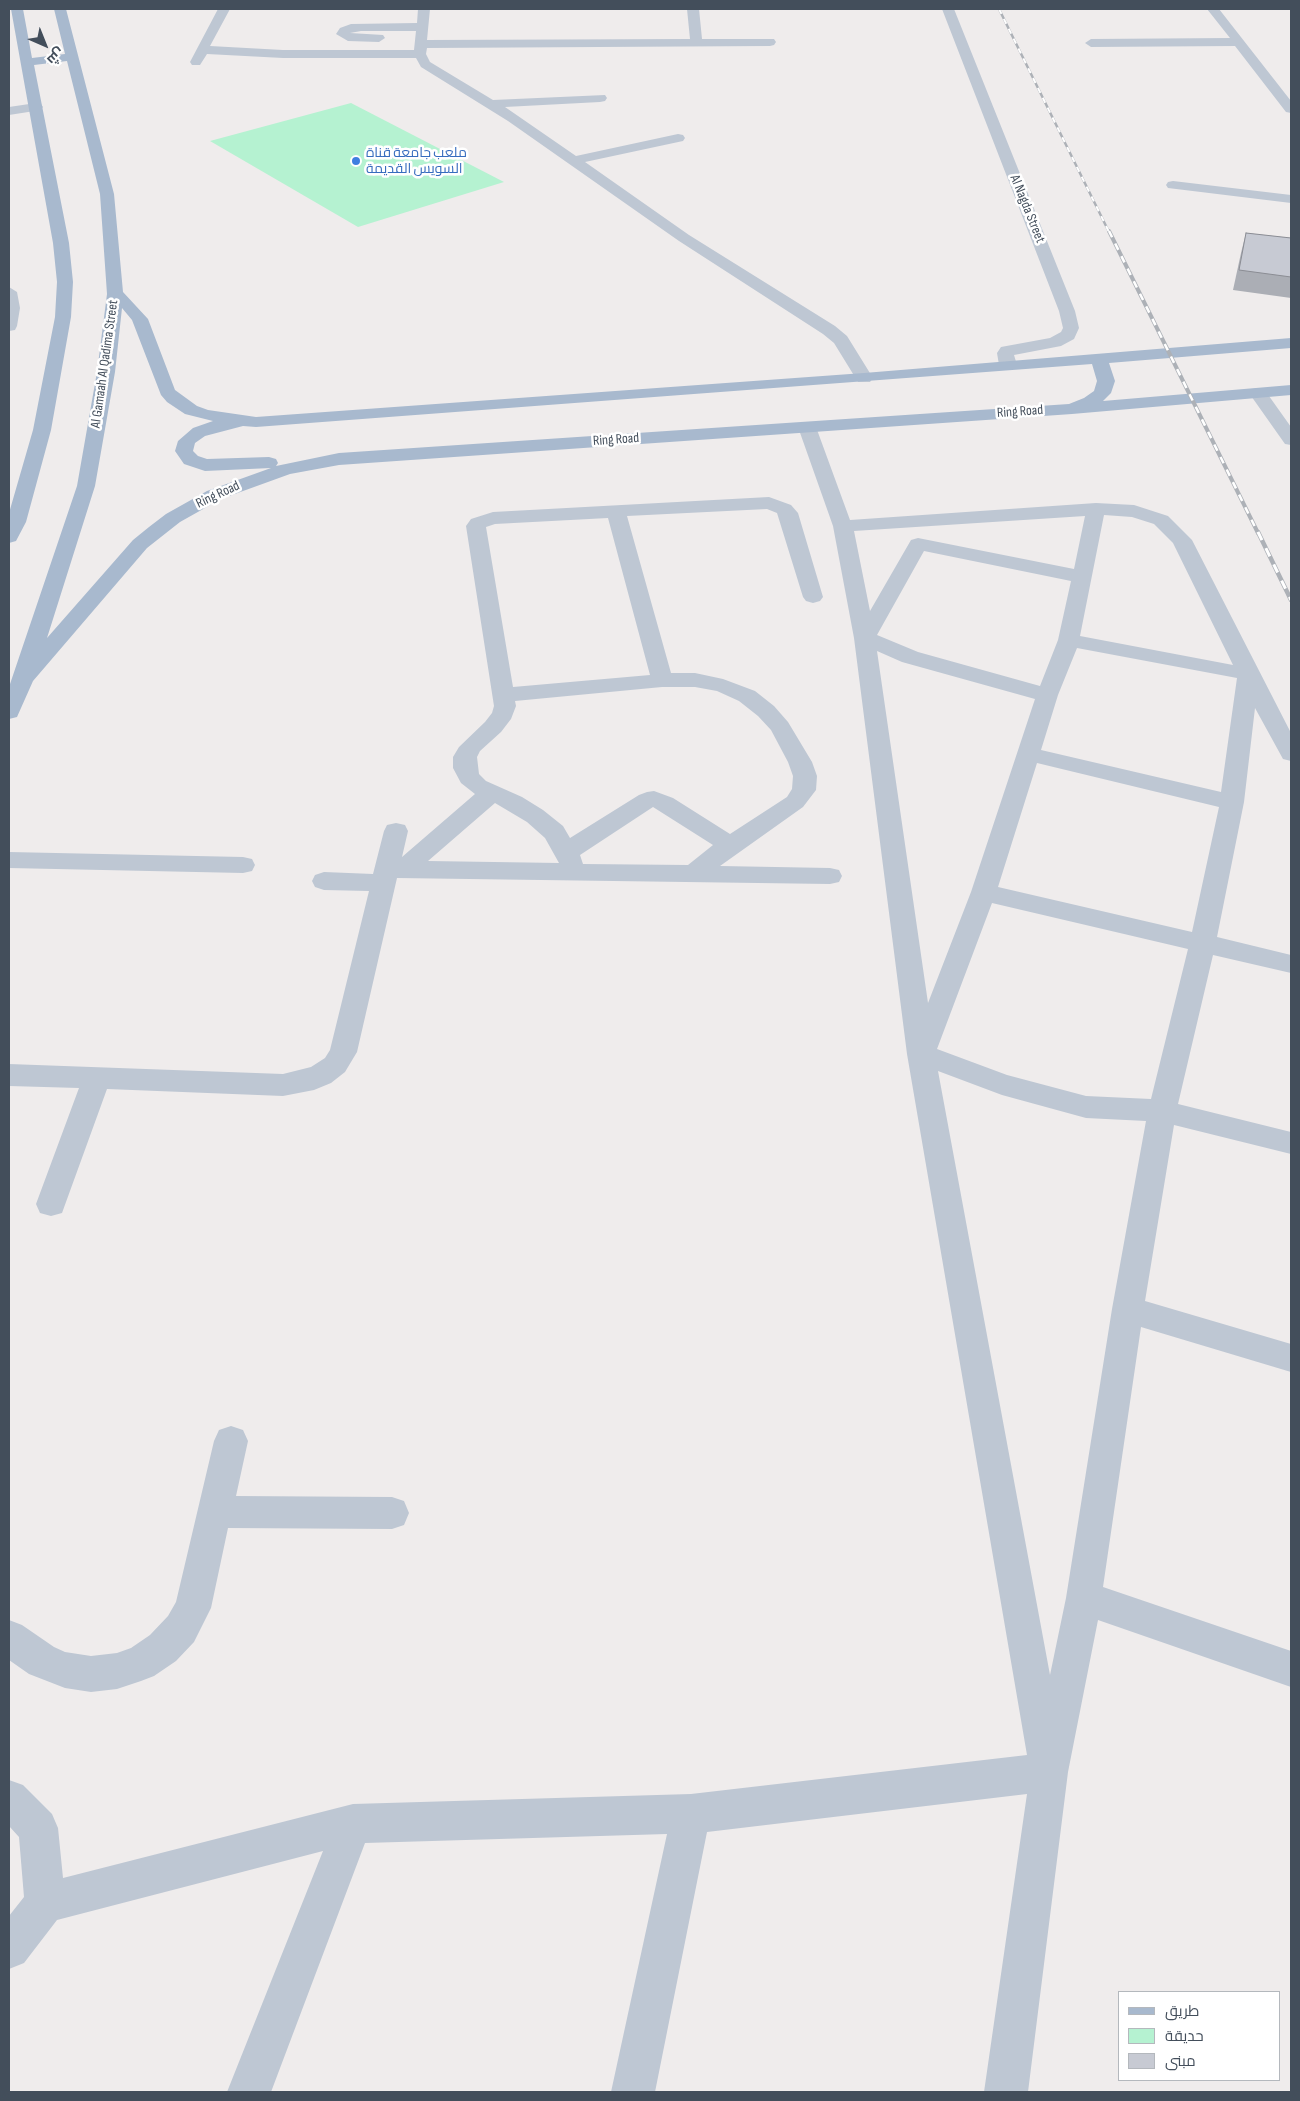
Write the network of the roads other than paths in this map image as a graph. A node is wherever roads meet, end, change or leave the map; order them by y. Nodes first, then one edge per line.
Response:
1 (17, 9) edge
2 (60, 9) edge
3 (224, 9) edge
4 (424, 9) edge
5 (693, 9) edge
6 (948, 9) edge
7 (1213, 9) edge
8 (421, 41) junction
9 (696, 42) junction
10 (770, 42) dead end
11 (1238, 42) junction
12 (1091, 43) dead end
13 (72, 57) junction
14 (26, 62) junction
15 (600, 98) dead end
16 (493, 104) junction
17 (36, 108) junction
18 (1291, 109) edge
19 (9, 111) edge
20 (678, 138) dead end
21 (575, 160) junction
22 (1173, 185) dead end
23 (1291, 199) edge
24 (115, 294) junction
25 (10, 303) edge
26 (9, 326) edge
27 (1291, 343) edge
28 (1099, 358) junction
29 (1008, 365) junction
30 (864, 378) junction
31 (1291, 390) edge
32 (1258, 393) junction
33 (1072, 409) junction
34 (256, 422) junction
35 (807, 427) junction
36 (1291, 440) edge
37 (339, 459) junction
38 (1096, 509) junction
39 (616, 510) junction
40 (908, 522) junction
41 (843, 526) junction
42 (11, 528) edge
43 (918, 544) junction
44 (1084, 577) junction
45 (813, 597) dead end
46 (865, 638) junction
47 (1069, 640) junction
48 (1248, 674) junction
49 (23, 680) junction
50 (662, 680) junction
51 (503, 695) junction
52 (1047, 695) junction
53 (9, 712) edge
54 (1028, 754) junction
55 (1291, 754) edge
56 (492, 792) junction
57 (1232, 802) junction
58 (396, 831) dead end
59 (730, 845) junction
60 (9, 860) edge
61 (571, 862) junction
62 (243, 865) dead end
63 (392, 874) junction
64 (693, 874) junction
65 (830, 876) dead end
66 (324, 881) dead end
67 (984, 892) junction
68 (1203, 942) junction
69 (1291, 964) edge
70 (921, 1054) junction
71 (9, 1075) edge
72 (96, 1078) junction
73 (1162, 1111) junction
74 (1291, 1143) edge
75 (51, 1204) dead end
76 (1128, 1309) junction
77 (1291, 1358) edge
78 (231, 1441) dead end
79 (215, 1512) junction
80 (392, 1513) dead end
81 (1084, 1598) junction
82 (9, 1638) edge
83 (1291, 1669) edge
84 (1049, 1772) junction
85 (9, 1799) edge
86 (691, 1814) junction
87 (353, 1824) junction
88 (45, 1903) junction
89 (9, 1948) edge
90 (249, 2092) edge
91 (633, 2092) edge
92 (1006, 2092) edge

1 - 14 main road
2 - 13 main road, Al Gamaah Al Qadima Street
3 - 8 street
4 - 8 street
5 - 9 street
6 - 29 street, Al Nagda Street
7 - 11 street
8 - 8 street
8 - 9 street
8 - 16 street
9 - 10 street
11 - 12 street
11 - 18 street
13 - 14 main road
13 - 24 main road, Al Gamaah Al Qadima Street
14 - 17 main road
15 - 16 street
16 - 21 street
17 - 19 street
17 - 42 main road
20 - 21 street
21 - 30 street
22 - 23 street
24 - 34 main road
24 - 49 main road, Al Gamaah Al Qadima Street
25 - 26 street
27 - 28 main road
28 - 29 main road
28 - 33 main road
29 - 30 main road
30 - 34 main road
31 - 32 main road, Ring Road
32 - 33 main road, Ring Road
32 - 36 street
33 - 35 main road, Ring Road
34 - 37 main road
35 - 37 main road, Ring Road
35 - 41 street
37 - 49 main road, Ring Road
38 - 40 street
38 - 44 street
38 - 48 street
39 - 45 street
39 - 50 street
39 - 51 street
40 - 41 street
40 - 43 street
41 - 46 street
43 - 44 street
43 - 46 street
44 - 47 street
46 - 52 street
46 - 70 street
47 - 48 street
47 - 52 street
48 - 55 street
48 - 57 street
49 - 53 main road, Al Gamaah Al Qadima Street
50 - 51 street
50 - 59 street
51 - 56 street
52 - 54 street
54 - 57 street
54 - 67 street
56 - 61 street
56 - 63 street
57 - 68 street
58 - 63 street
59 - 61 street
59 - 64 street
60 - 62 street
61 - 63 street
61 - 64 street
63 - 66 street
63 - 72 street
64 - 65 street
67 - 68 street
67 - 70 street
68 - 69 street
68 - 73 street
70 - 73 street
70 - 84 street
71 - 72 street
72 - 75 street
73 - 74 street
73 - 76 street
76 - 77 street
76 - 81 street
78 - 79 street
79 - 80 street
79 - 82 street
81 - 83 street
81 - 84 street
84 - 86 street
84 - 92 street
85 - 88 street
86 - 87 street
86 - 91 street
87 - 88 street
87 - 90 street
88 - 89 street

